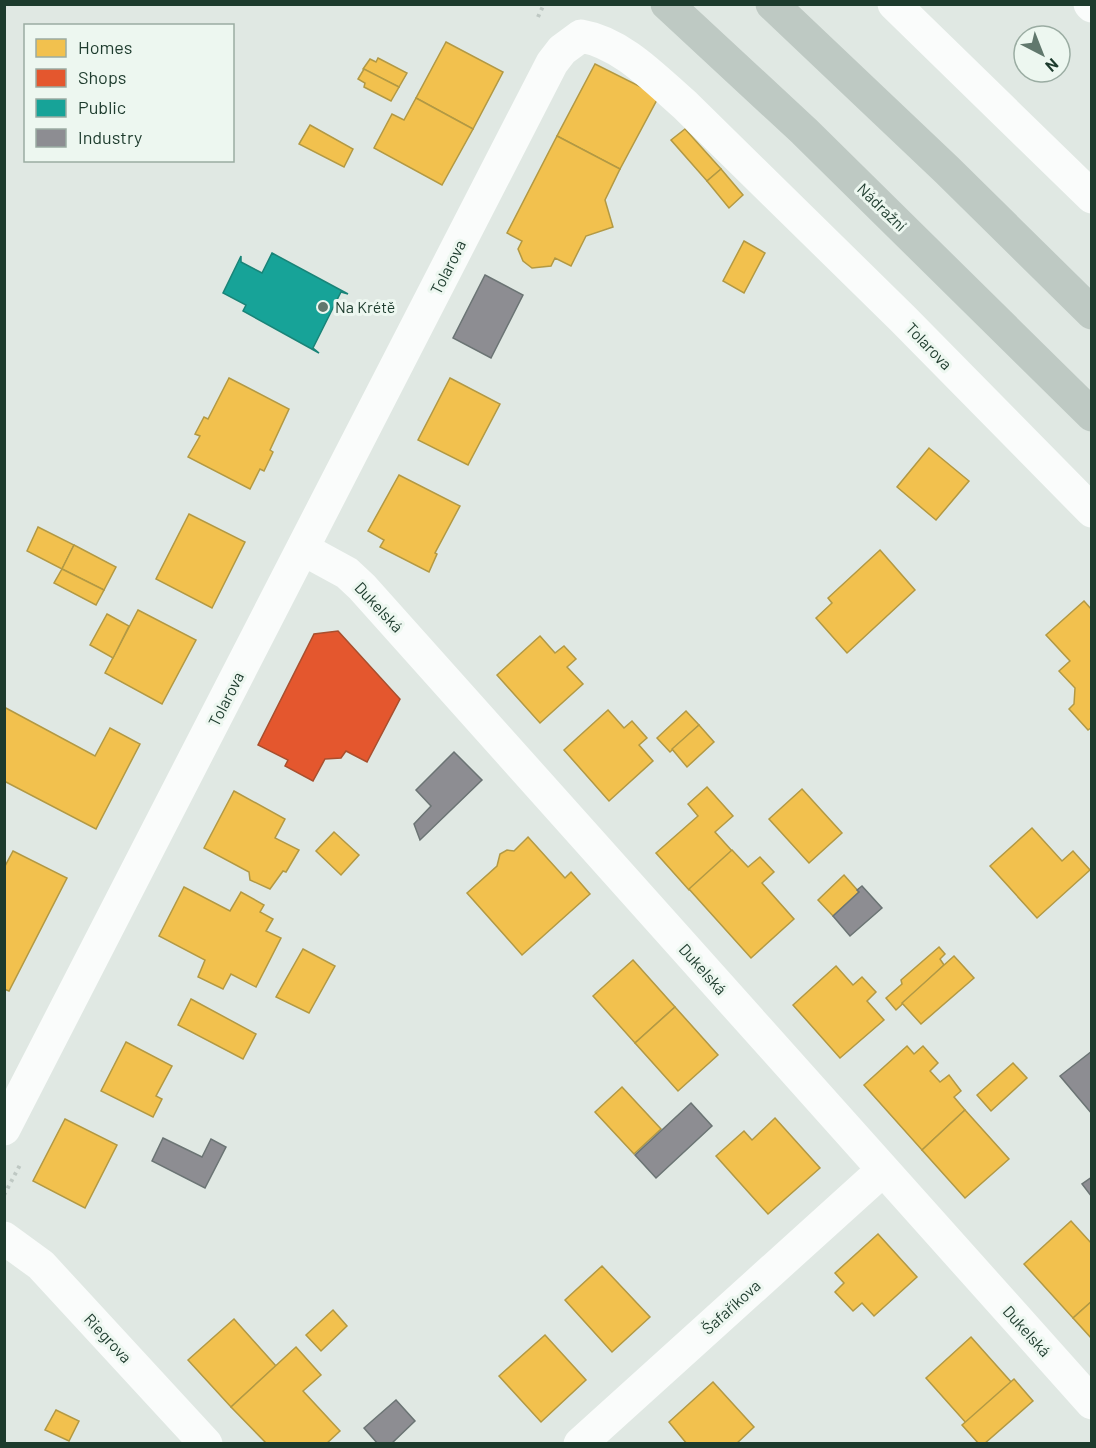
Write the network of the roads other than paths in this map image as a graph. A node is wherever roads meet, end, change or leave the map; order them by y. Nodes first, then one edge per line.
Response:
1 (667, 4) edge
2 (772, 4) edge
3 (894, 4) edge
4 (1092, 197) edge
5 (1092, 313) edge
6 (1092, 415) edge
7 (1092, 511) edge
8 (303, 549) junction
9 (4, 1129) edge
10 (882, 1170) junction
11 (4, 1238) edge
12 (1092, 1403) edge
13 (206, 1443) edge
14 (580, 1443) edge

1 - 6 main road, Nádražní
2 - 5 main road
3 - 4 street
7 - 8 street, Tolarova
8 - 9 street, Tolarova
8 - 10 street, Dukelská
10 - 12 street, Dukelská
10 - 14 street, Šafaříkova
11 - 13 street, Riegrova

